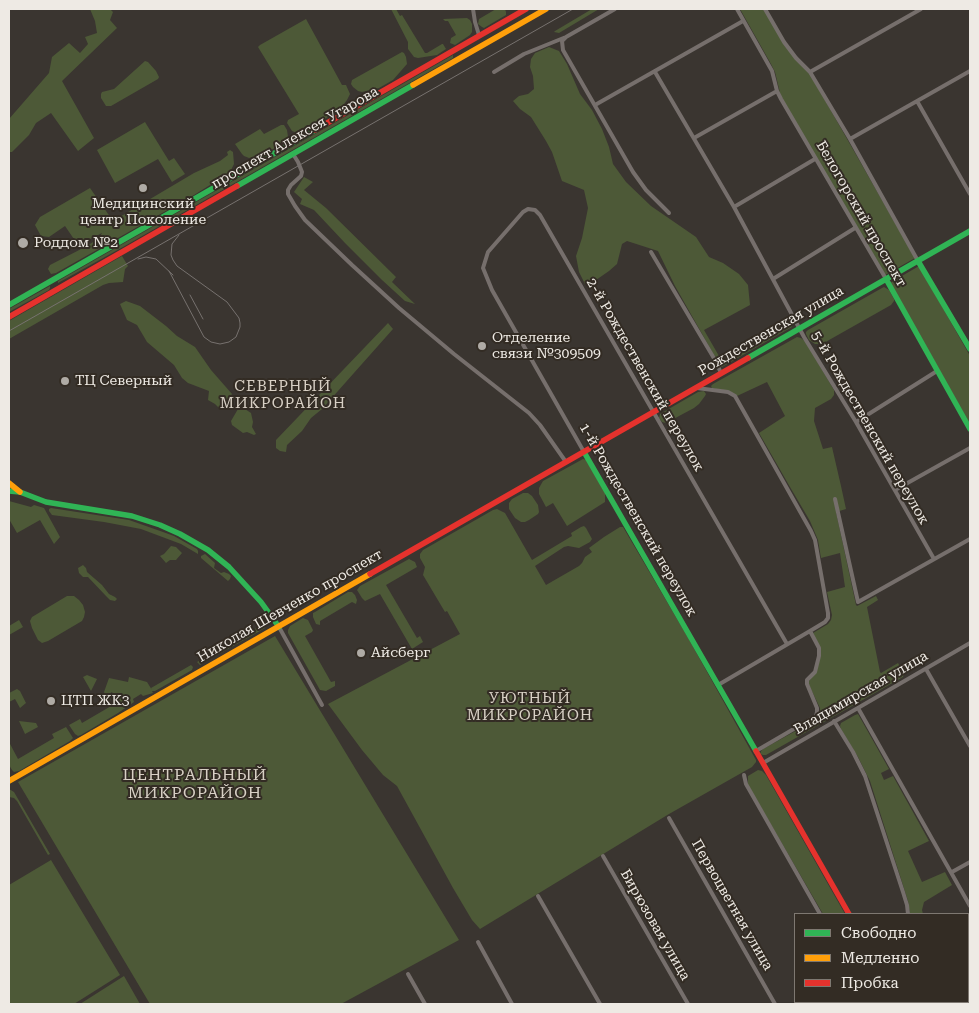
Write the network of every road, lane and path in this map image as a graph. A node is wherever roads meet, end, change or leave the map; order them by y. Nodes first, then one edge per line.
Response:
1 (473, 9) edge
2 (526, 9) edge
3 (546, 9) edge
4 (615, 9) edge
5 (737, 9) edge
6 (765, 9) edge
7 (922, 9) edge
8 (743, 21) junction
9 (479, 35) junction
10 (566, 37) junction
11 (970, 71) edge
12 (494, 72) dead end
13 (655, 72) junction
14 (810, 72) junction
15 (777, 91) junction
16 (917, 101) junction
17 (595, 105) junction
18 (694, 138) junction
19 (850, 140) junction
20 (293, 154) junction
21 (815, 159) junction
22 (970, 194) edge
23 (734, 207) junction
24 (669, 213) dead end
25 (855, 228) junction
26 (970, 231) edge
27 (651, 252) dead end
28 (918, 261) junction
29 (773, 279) junction
30 (52, 280) junction
31 (886, 280) junction
32 (57, 289) junction
33 (492, 290) joint
34 (9, 305) edge
35 (9, 317) edge
36 (800, 329) junction
37 (970, 349) edge
38 (938, 372) junction
39 (722, 374) junction
40 (697, 388) junction
41 (654, 412) junction
42 (856, 422) junction
43 (970, 429) edge
44 (970, 448) edge
45 (584, 452) junction
46 (566, 462) junction
47 (9, 483) edge
48 (895, 490) junction
49 (9, 491) edge
50 (20, 492) junction
51 (835, 499) dead end
52 (970, 539) edge
53 (934, 560) junction
54 (279, 627) junction
55 (810, 631) junction
56 (970, 643) edge
57 (787, 644) junction
58 (926, 669) junction
59 (718, 685) junction
60 (322, 705) dead end
61 (858, 708) junction
62 (834, 721) junction
63 (970, 746) edge
64 (756, 751) junction
65 (763, 763) junction
66 (744, 775) dead end
67 (10, 779) edge
68 (669, 818) dead end
69 (603, 856) dead end
70 (970, 862) edge
71 (952, 872) junction
72 (538, 896) dead end
73 (970, 906) edge
74 (819, 913) edge
75 (848, 913) edge
76 (908, 913) edge
77 (478, 942) dead end
78 (408, 974) dead end
79 (425, 1004) edge
80 (512, 1004) edge
81 (600, 1004) edge
82 (688, 1004) edge
83 (775, 1004) edge

1 - 9 street
2 - 9 main road, проспект Алексея Угарова
3 - 20 main road, проспект Алексея Угарова
4 - 10 street
5 - 8 street, Белогорский проспект
6 - 14 street, Белогорский проспект
7 - 14 street
8 - 13 street
8 - 15 street, Белогорский проспект
9 - 30 main road, проспект Алексея Угарова
10 - 12 street
10 - 17 street
11 - 16 street
13 - 17 street
13 - 18 street, 5-й Рождественский переулок
14 - 19 street, Белогорский проспект
15 - 18 street
15 - 21 street, Белогорский проспект
16 - 19 street
16 - 22 street
17 - 24 street
18 - 23 street, 5-й Рождественский переулок
19 - 28 street, Белогорский проспект
20 - 32 main road, проспект Алексея Угарова
20 - 46 street
21 - 23 street
21 - 25 street, Белогорский проспект
23 - 29 street, 5-й Рождественский переулок
25 - 29 street
25 - 31 street, Белогорский проспект
26 - 28 main road, Рождественская улица
27 - 39 street
28 - 31 main road, Рождественская улица
28 - 37 main road, Белогорский проспект
29 - 36 street, 5-й Рождественский переулок
30 - 32 main road
30 - 34 main road, проспект Алексея Угарова
31 - 36 main road, Рождественская улица
31 - 38 main road, Белогорский проспект
32 - 35 main road, проспект Алексея Угарова
33 - 41 street, 2-й Рождественский переулок
33 - 45 street, 1-й Рождественский переулок
36 - 39 main road, Рождественская улица
36 - 42 street, 5-й Рождественский переулок
38 - 42 street
38 - 43 main road, Белогорский проспект
39 - 40 main road, Рождественская улица
40 - 41 main road, Рождественская улица
40 - 55 street
41 - 45 main road, Рождественская улица
41 - 57 street, 2-й Рождественский переулок
42 - 48 street, 5-й Рождественский переулок
44 - 48 street
45 - 46 main road, Николая Шевченко проспект
45 - 59 main road, 1-й Рождественский переулок
46 - 54 main road, Николая Шевченко проспект
47 - 50 main road
48 - 53 street, 5-й Рождественский переулок
49 - 50 main road
50 - 54 main road
51 - 53 street
52 - 53 street
54 - 60 street
54 - 67 main road, Николая Шевченко проспект
55 - 57 street
55 - 64 street
56 - 58 street, Владимирская улица
57 - 59 street
58 - 61 street, Владимирская улица
58 - 63 street
59 - 64 main road, 1-й Рождественский переулок
61 - 62 street, Владимирская улица
61 - 71 street
62 - 65 street, Владимирская улица
62 - 76 street
64 - 65 main road, 1-й Рождественский переулок
65 - 75 main road, 1-й Рождественский переулок
66 - 74 street
68 - 83 street, Первоцветная улица
69 - 82 street, Бирюзовая улица
70 - 71 street
71 - 73 street
72 - 81 street
77 - 80 street
78 - 79 street

